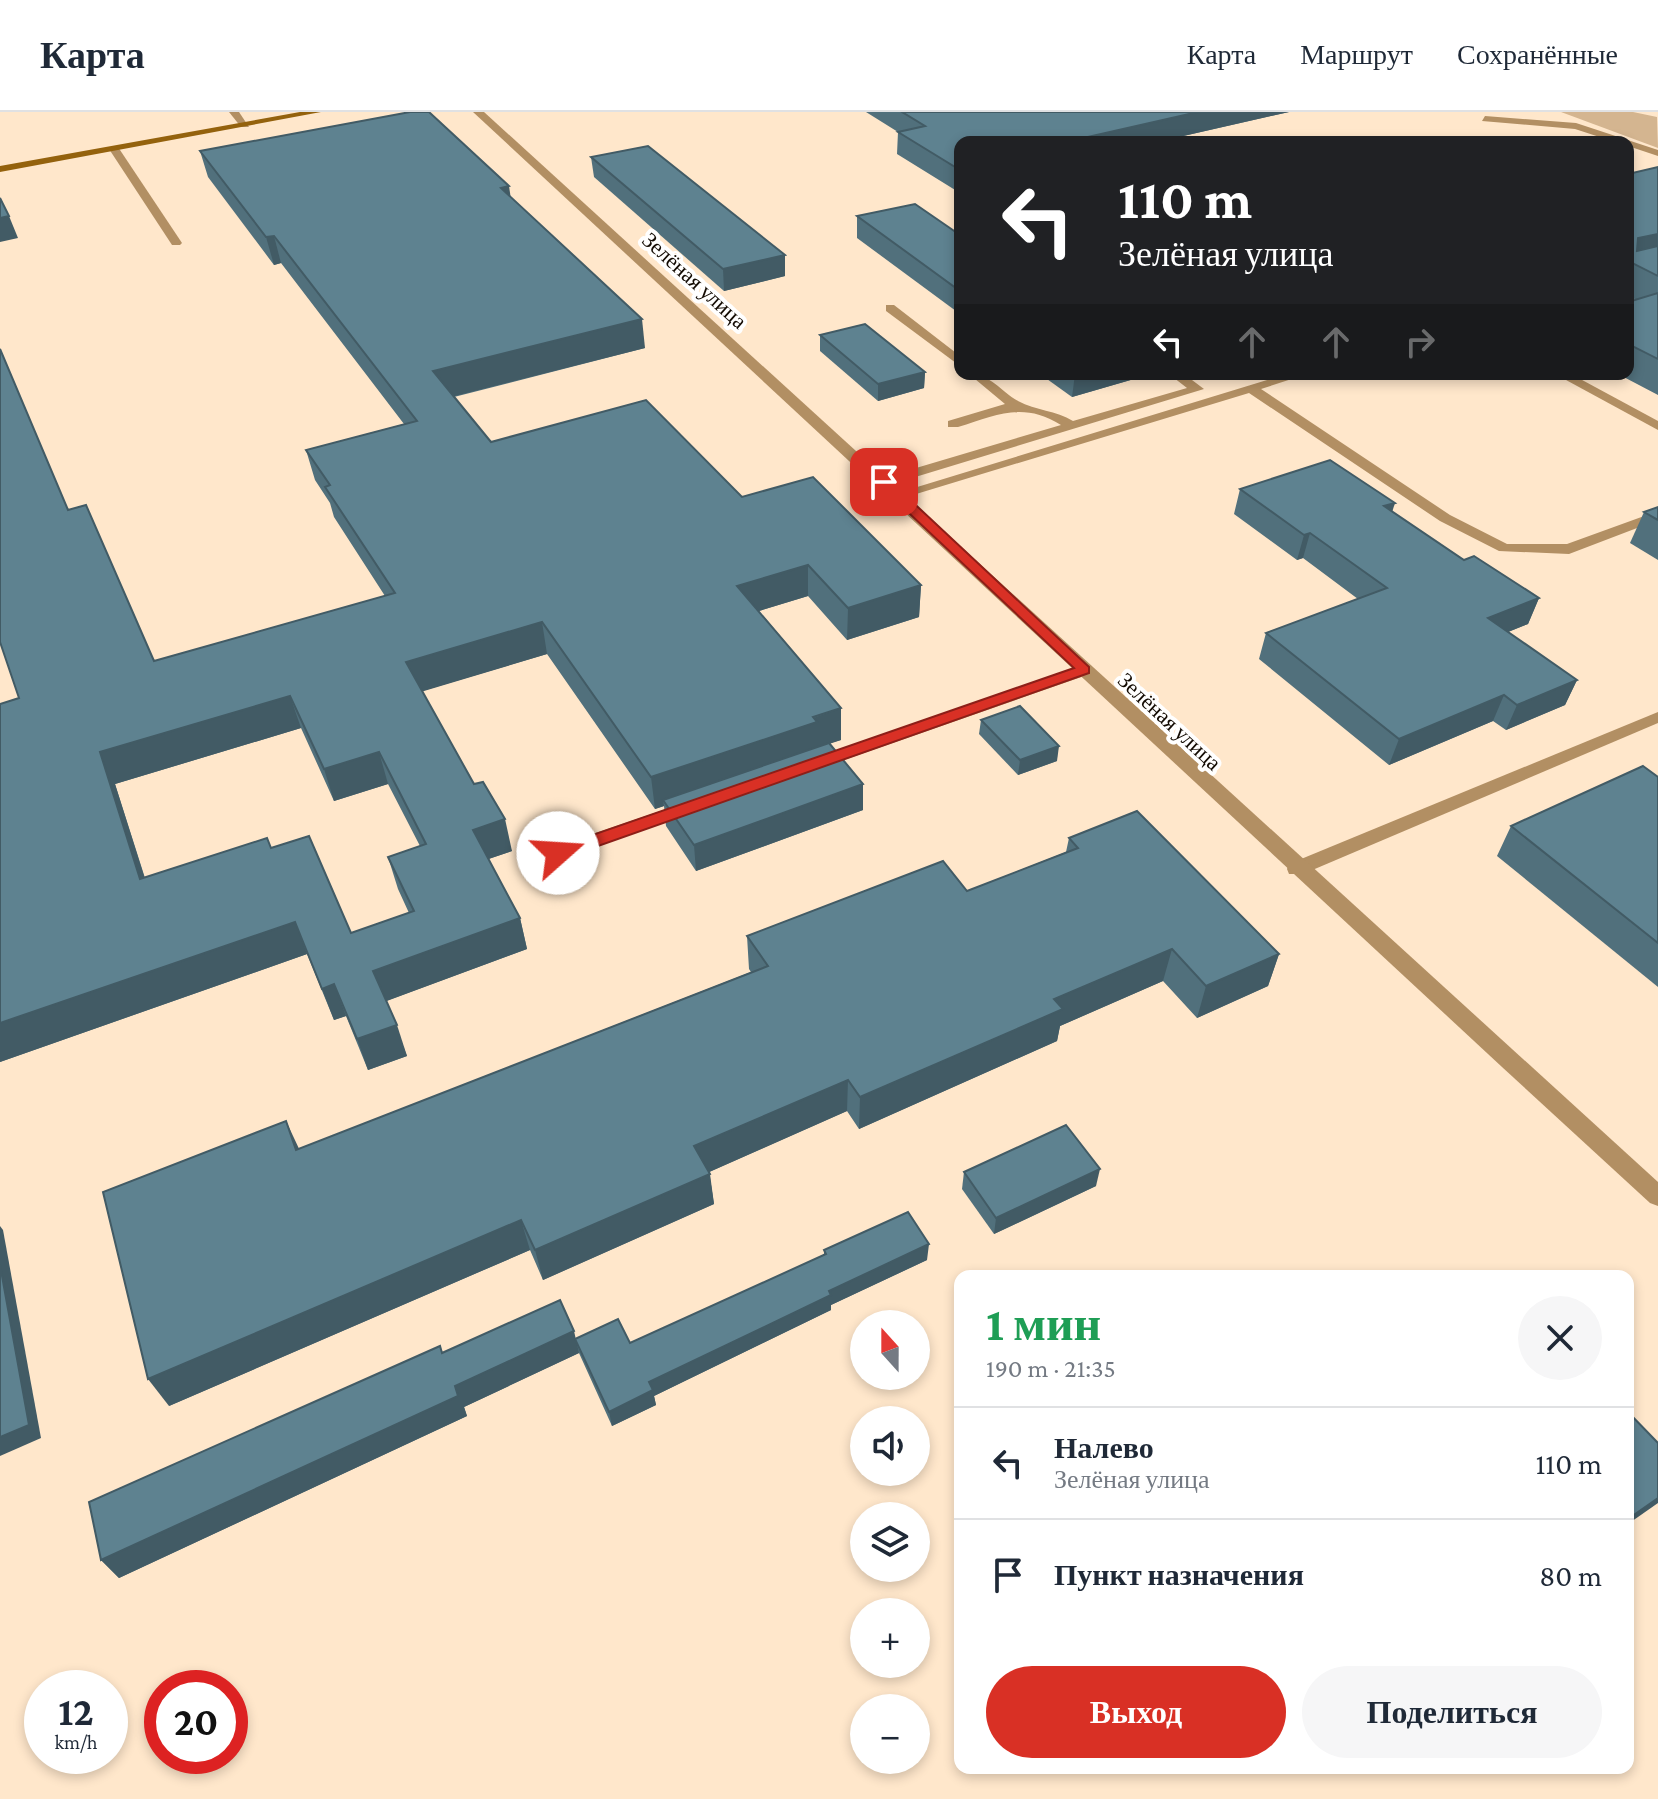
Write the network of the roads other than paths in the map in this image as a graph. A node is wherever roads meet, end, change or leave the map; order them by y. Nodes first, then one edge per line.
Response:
1 (234, 112) edge
2 (316, 112) edge
3 (478, 112) edge
4 (245, 125) junction
5 (1507, 126) dead end
6 (1606, 136) edge
7 (1634, 145) edge
8 (114, 149) junction
9 (1658, 153) edge
10 (0, 169) edge
11 (176, 243) dead end
12 (890, 308) dead end
13 (954, 357) edge
14 (983, 380) edge
15 (1184, 380) edge
16 (1280, 380) edge
17 (1572, 380) edge
18 (1251, 388) junction
19 (1015, 405) junction
20 (953, 424) dead end
21 (1071, 426) junction
22 (1658, 426) edge
23 (884, 482) junction
24 (898, 495) junction
25 (1658, 515) edge
26 (1084, 670) junction
27 (1658, 717) edge
28 (798, 770) edge
29 (708, 801) edge
30 (558, 853) dead end
31 (1296, 869) junction
32 (1658, 1196) edge

1 - 4 street
2 - 4 main road
3 - 23 street, Зелёная улица
4 - 8 main road
5 - 6 street
7 - 9 street
8 - 10 main road
8 - 11 street
12 - 13 street
14 - 19 street
15 - 21 street
16 - 18 street
17 - 22 street
18 - 24 street
18 - 25 street
19 - 20 street
19 - 21 street
21 - 23 street
23 - 24 street, Зелёная улица
24 - 26 street, Зелёная улица
26 - 28 street
26 - 31 street, Зелёная улица
27 - 31 street
29 - 30 street
31 - 32 street, Зелёная улица

